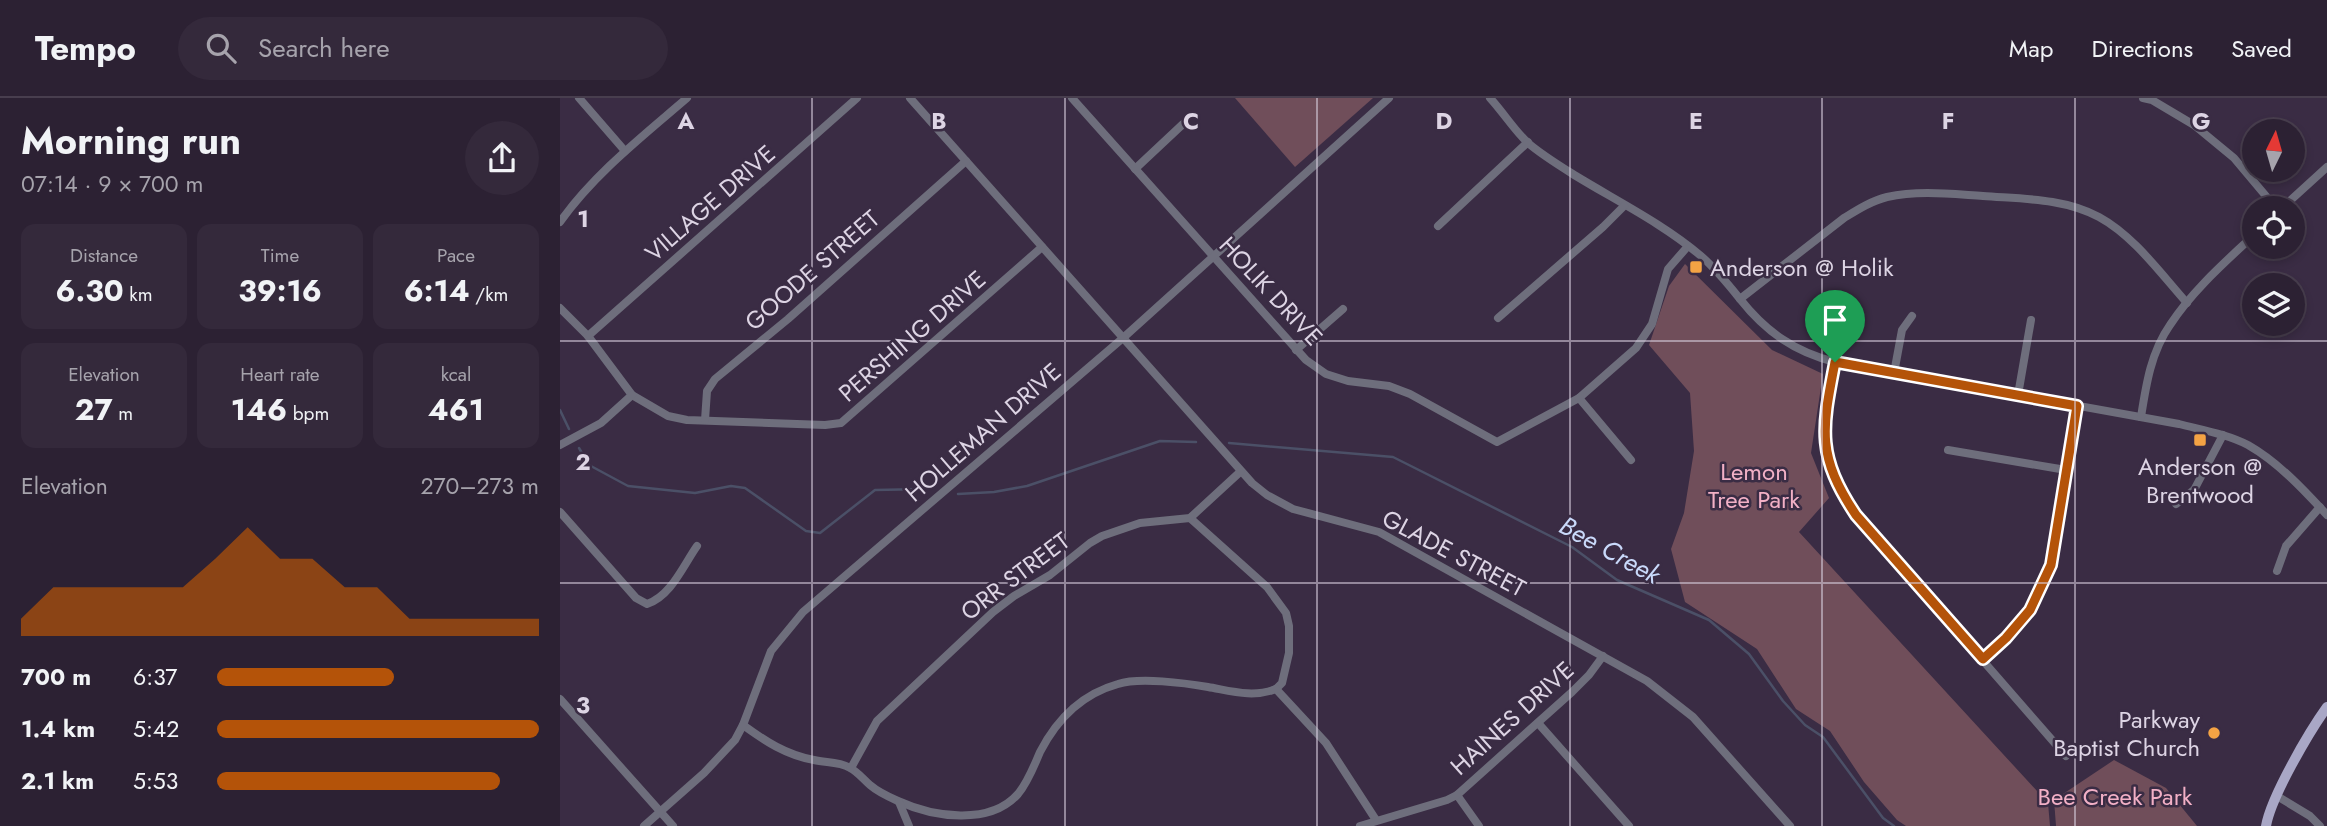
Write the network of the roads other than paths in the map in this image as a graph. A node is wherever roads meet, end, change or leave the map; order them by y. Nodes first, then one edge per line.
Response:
1 (579, 98) edge
2 (687, 98) edge
3 (858, 98) edge
4 (910, 98) edge
5 (1072, 98) edge
6 (1389, 98) edge
7 (1490, 98) edge
8 (2143, 98) edge
9 (1183, 124) dead end
10 (1528, 142) junction
11 (625, 151) junction
12 (966, 161) junction
13 (2327, 167) edge
14 (1135, 169) junction
15 (2266, 196) edge
16 (2295, 196) edge
17 (1624, 206) junction
18 (560, 222) edge
19 (1438, 226) dead end
20 (1688, 246) junction
21 (2242, 246) edge
22 (1042, 247) junction
23 (1214, 257) junction
24 (1740, 299) junction
25 (2187, 303) junction
26 (560, 308) edge
27 (1343, 309) dead end
28 (1912, 316) dead end
29 (1498, 318) dead end
30 (2031, 320) dead end
31 (588, 336) junction
32 (1123, 338) junction
33 (1297, 350) junction
34 (1835, 362) junction
35 (1894, 373) junction
36 (2018, 395) junction
37 (632, 396) junction
38 (1579, 398) junction
39 (2077, 406) junction
40 (2141, 417) junction
41 (705, 420) junction
42 (2223, 436) junction
43 (560, 445) edge
44 (1948, 450) dead end
45 (1632, 460) dead end
46 (2066, 470) junction
47 (1240, 472) junction
48 (2176, 504) dead end
49 (2320, 507) junction
50 (560, 512) edge
51 (2327, 515) edge
52 (1190, 518) junction
53 (696, 547) dead end
54 (2277, 571) dead end
55 (1603, 656) junction
56 (1983, 659) junction
57 (1276, 689) junction
58 (560, 699) edge
59 (2327, 707) edge
60 (1538, 723) junction
61 (743, 725) junction
62 (2066, 756) dead end
63 (851, 768) junction
64 (1457, 795) junction
65 (2277, 796) junction
66 (899, 802) junction
67 (660, 812) junction
68 (1377, 820) junction
69 (2267, 821) edge
70 (644, 826) edge
71 (673, 826) edge
72 (909, 826) edge
73 (1360, 826) edge
74 (1479, 826) edge
75 (1629, 826) edge
76 (1790, 826) edge
77 (2259, 826) edge
78 (2320, 826) edge

1 - 11 street
2 - 11 street
3 - 31 street, VILLAGE DRIVE
4 - 12 street, GLADE STREET
5 - 14 street, HOLIK DRIVE
6 - 23 street, HOLLEMAN DRIVE
7 - 10 street
8 - 15 street
9 - 14 street
10 - 17 street
10 - 19 street
11 - 18 street
12 - 22 street, GLADE STREET
12 - 41 street, GOODE STREET
13 - 16 street
14 - 23 street, HOLIK DRIVE
17 - 20 street
17 - 29 street
20 - 24 street
20 - 38 street, HOLIK DRIVE
21 - 25 street
22 - 32 street, GLADE STREET
22 - 41 street, PERSHING DRIVE
23 - 32 street, HOLLEMAN DRIVE
23 - 33 street, HOLIK DRIVE
24 - 25 street
24 - 34 street
25 - 40 street
26 - 31 street
27 - 33 street
28 - 35 street
30 - 36 street
31 - 37 street
32 - 47 street, GLADE STREET
32 - 61 street, HOLLEMAN DRIVE
33 - 38 street, HOLIK DRIVE
34 - 35 street
34 - 56 street
35 - 36 street
36 - 39 street
37 - 41 street, PERSHING DRIVE
37 - 43 street
38 - 45 street
39 - 40 street
39 - 46 street
40 - 42 street
42 - 48 street
42 - 49 street
44 - 46 street
46 - 56 street
47 - 52 street
47 - 55 street, GLADE STREET
49 - 51 street
49 - 54 street
50 - 53 street
52 - 57 street
52 - 63 street, ORR STREET
55 - 60 street, HAINES DRIVE
55 - 76 street, GLADE STREET
56 - 62 street
57 - 66 street
57 - 68 street
58 - 67 street
59 - 65 main road
60 - 64 street, HAINES DRIVE
60 - 75 street
61 - 63 street
61 - 67 street, HOLLEMAN DRIVE
63 - 66 street
64 - 68 street, HAINES DRIVE
64 - 74 street
65 - 69 main road
65 - 78 street
66 - 72 street
67 - 70 street, HOLLEMAN DRIVE
67 - 71 street
68 - 73 street, HAINES DRIVE
69 - 77 main road

